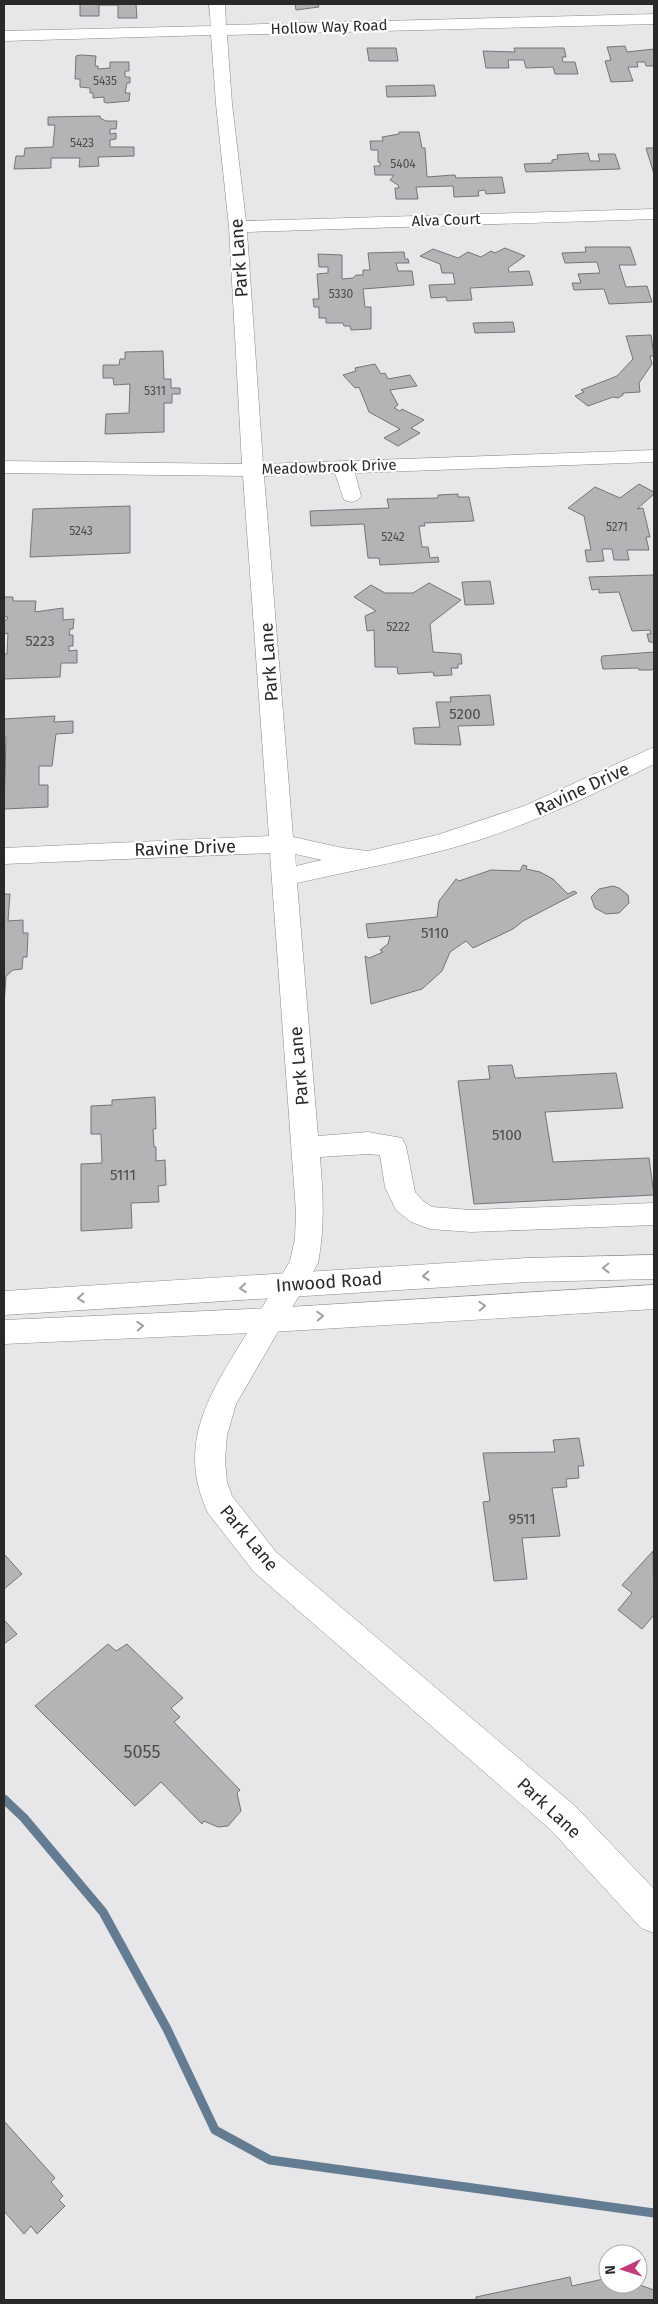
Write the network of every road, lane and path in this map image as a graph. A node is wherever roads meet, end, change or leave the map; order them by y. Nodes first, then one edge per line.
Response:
1 (216, 4) edge
2 (582, 4) edge
3 (654, 19) edge
4 (588, 21) junction
5 (218, 30) junction
6 (4, 36) edge
7 (654, 215) edge
8 (238, 227) junction
9 (654, 456) edge
10 (4, 467) edge
11 (343, 467) junction
12 (254, 470) junction
13 (351, 496) dead end
14 (654, 754) edge
15 (281, 844) junction
16 (4, 856) edge
17 (364, 859) junction
18 (284, 877) junction
19 (305, 1148) junction
20 (654, 1214) edge
21 (654, 1267) edge
22 (292, 1285) junction
23 (654, 1298) edge
24 (4, 1303) edge
25 (271, 1320) junction
26 (4, 1332) edge
27 (654, 1915) edge

1 - 5 street, Park Lane
2 - 4 street
3 - 4 street, Hollow Way Road
4 - 5 street, Hollow Way Road
5 - 6 street, Hollow Way Road
5 - 8 street, Park Lane
7 - 8 street, Alva Court
8 - 12 street, Park Lane
9 - 11 street, Meadowbrook Drive
10 - 12 street, Meadowbrook Drive
11 - 12 street, Meadowbrook Drive
11 - 13 street
12 - 15 street, Park Lane
14 - 17 street, Ravine Drive
15 - 16 street, Ravine Drive
15 - 17 street, Ravine Drive
15 - 18 street, Park Lane
17 - 18 street, Ravine Drive
18 - 19 street, Park Lane
19 - 20 street
19 - 22 street, Park Lane
21 -> 22 street, Inwood Road
22 -> 24 street, Inwood Road
22 - 25 street, Park Lane
25 -> 23 street, Inwood Road
26 -> 25 street, Inwood Road
25 - 27 street, Park Lane

